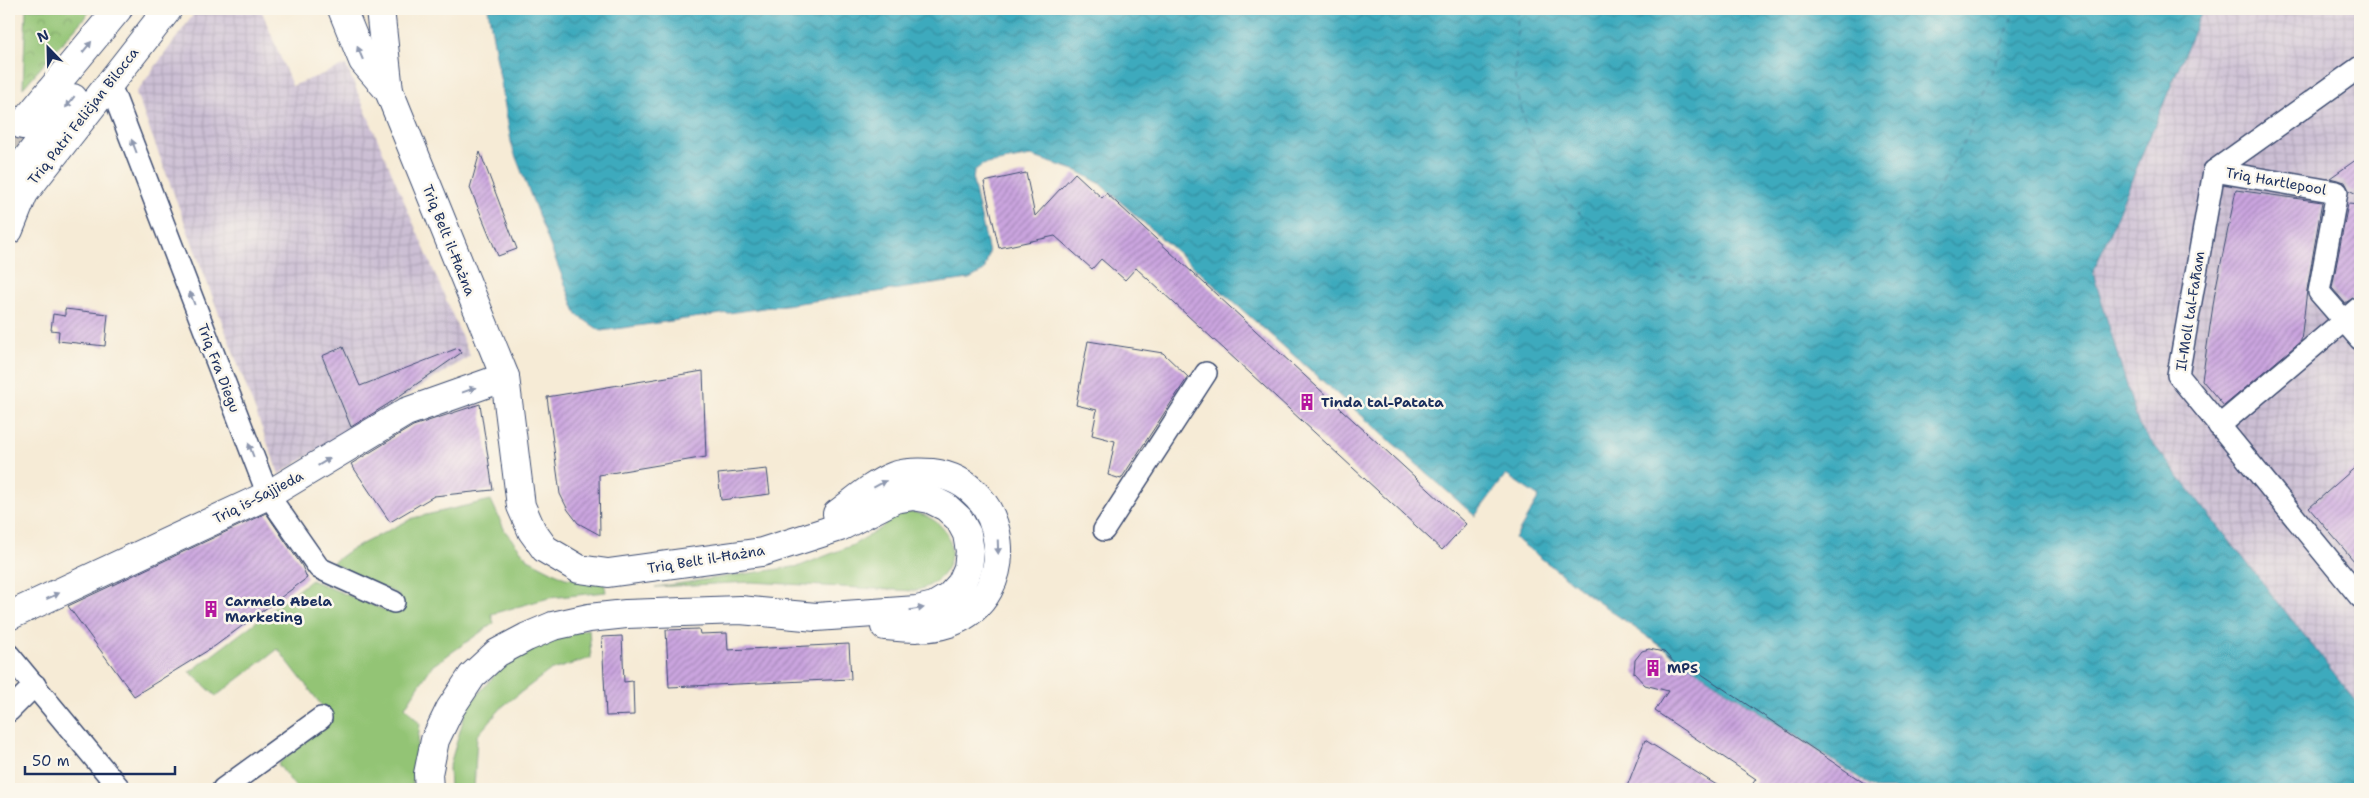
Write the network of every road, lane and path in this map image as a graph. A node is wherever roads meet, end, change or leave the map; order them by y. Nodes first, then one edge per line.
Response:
1 (118, 9) edge
2 (144, 9) edge
3 (168, 9) edge
4 (342, 9) edge
5 (380, 9) edge
6 (2360, 66) edge
7 (109, 82) junction
8 (389, 91) junction
9 (22, 125) tunnel mouth
10 (2214, 171) junction
11 (9, 182) edge
12 (9, 230) edge
13 (2353, 313) edge
14 (2360, 339) edge
15 (1206, 373) dead end
16 (505, 377) junction
17 (2219, 426) junction
18 (268, 495) junction
19 (1104, 530) dead end
20 (2360, 597) edge
21 (394, 602) dead end
22 (9, 616) edge
23 (9, 655) edge
24 (35, 685) junction
25 (9, 711) edge
26 (321, 718) dead end
27 (120, 789) edge
28 (223, 789) edge
29 (429, 789) edge

9 -> 1 main road
2 -> 11 main road
3 - 7 main road, Triq Patri Feliċjan Bilocca
8 -> 4 main road
5 - 8 main road, Triq Belt il-Ħażna
6 - 10 street
7 - 12 main road, Triq Patri Feliċjan Bilocca
18 -> 7 street, Triq Fra Diegu
8 - 16 main road, Triq Belt il-Ħażna
10 - 13 street, Triq Hartlepool
10 - 17 street, Il-Moll tal-Faħam
13 - 14 street
13 - 17 street
15 - 19 street
18 -> 16 main road, Triq is-Sajjieda
16 - 29 main road, Triq Belt il-Ħażna
17 - 20 street, Il-Moll tal-Faħam
18 - 21 street, Triq Fra Diegu
22 -> 18 main road, Triq is-Sajjieda
23 - 24 street
24 - 25 street
24 - 27 street
26 - 28 street

